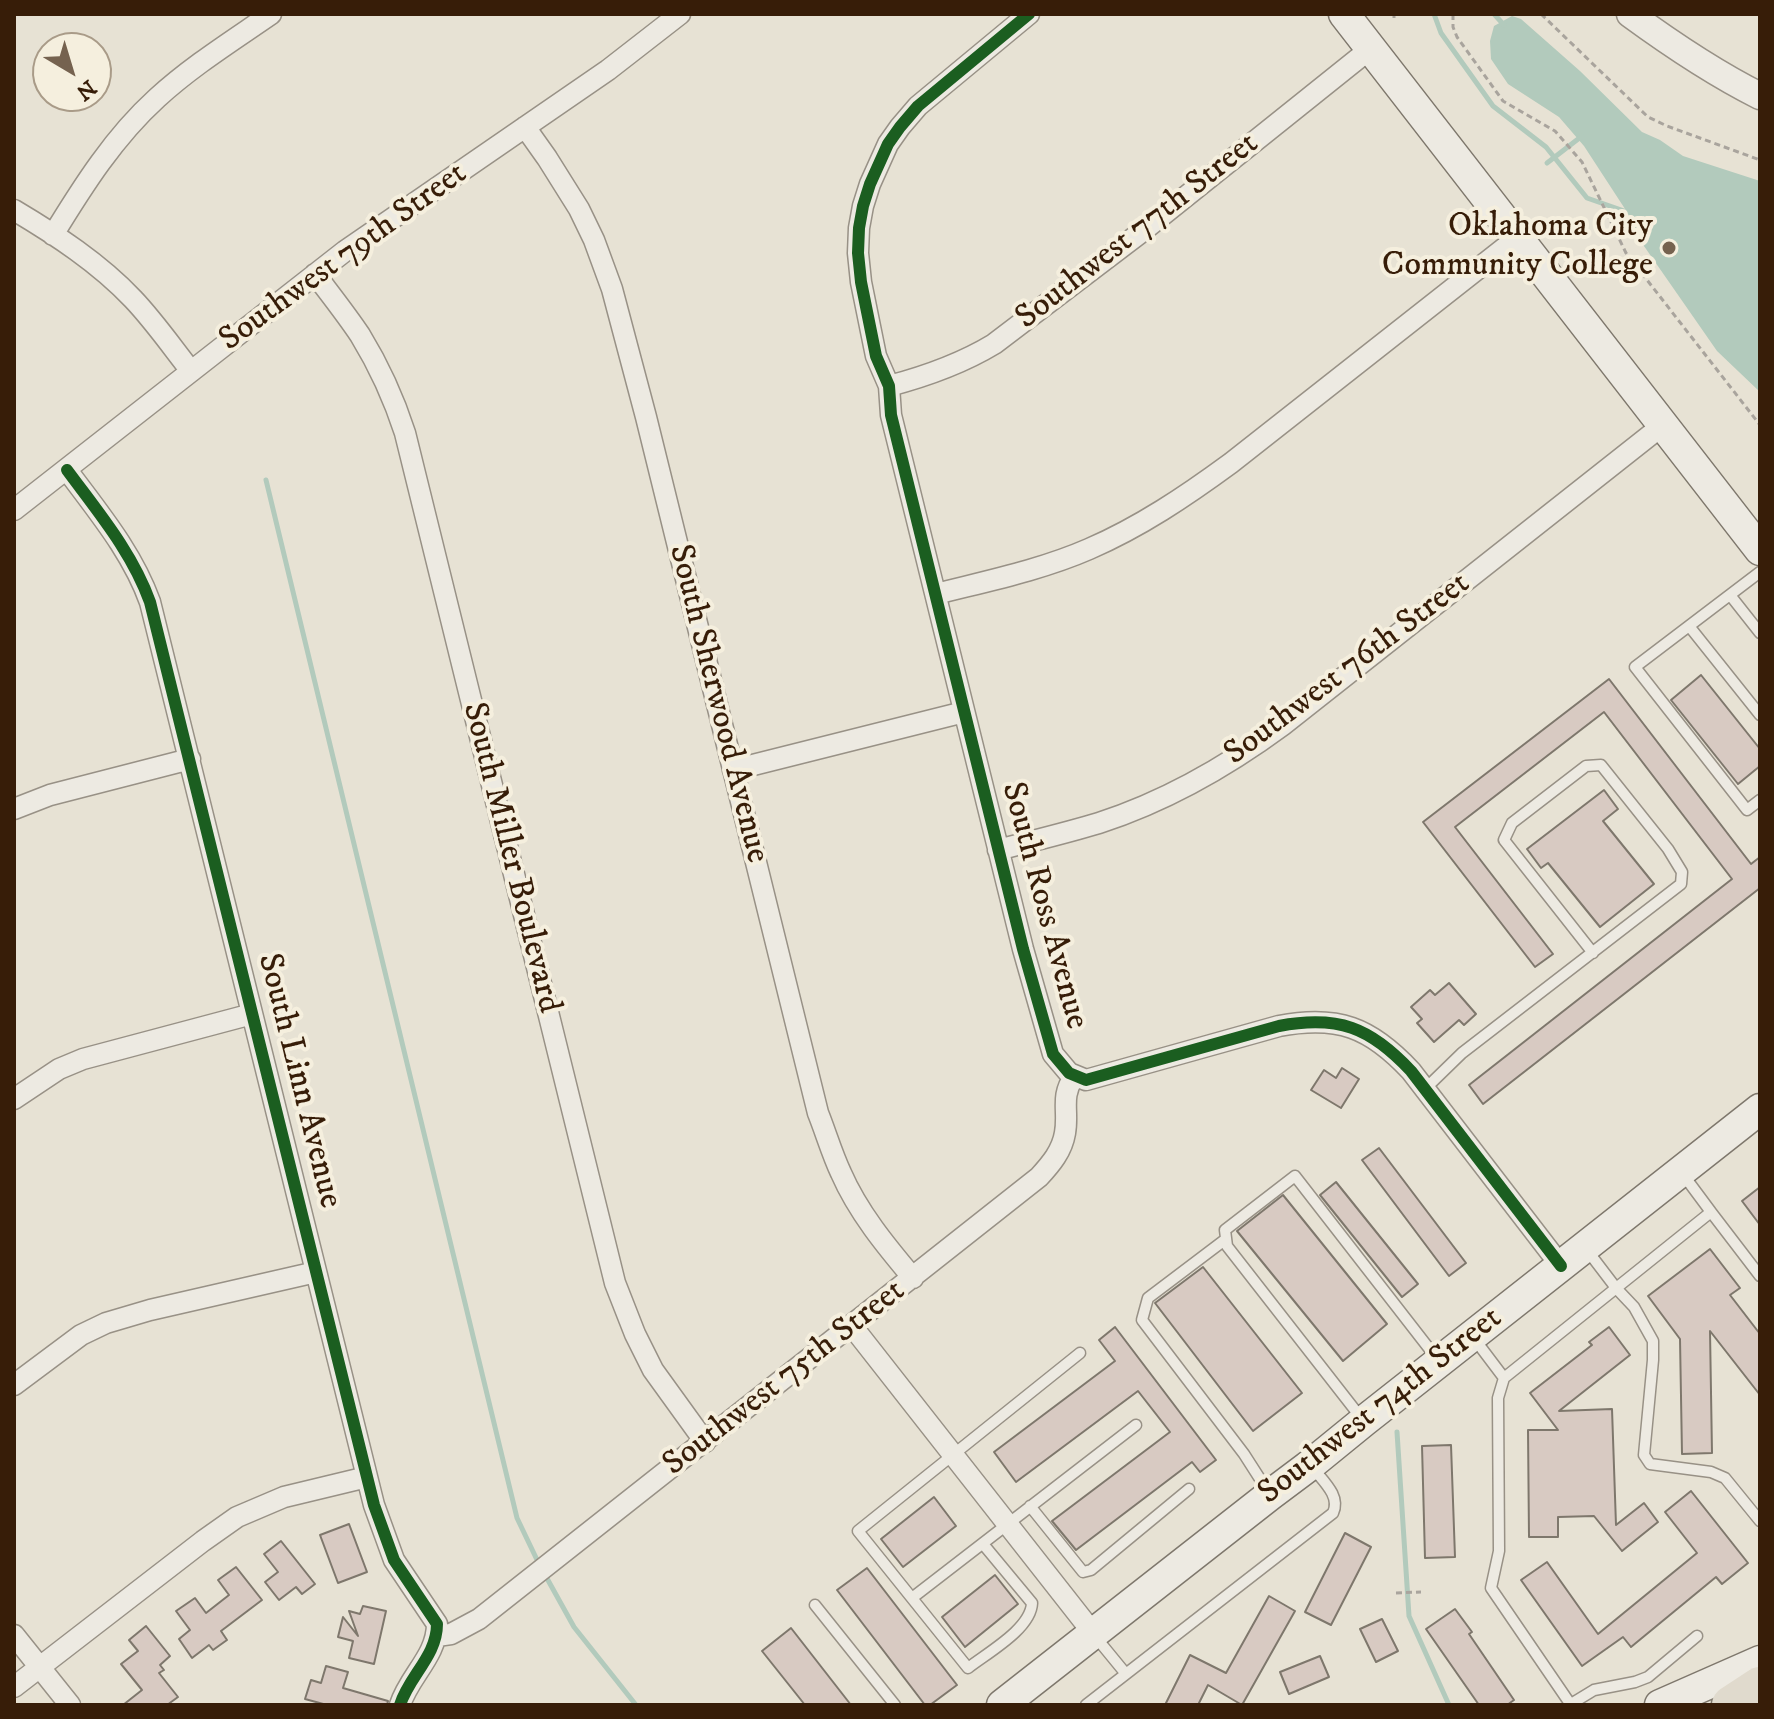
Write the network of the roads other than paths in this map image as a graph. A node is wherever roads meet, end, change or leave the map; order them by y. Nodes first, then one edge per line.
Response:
1 (271, 14) edge
2 (680, 14) edge
3 (1029, 14) edge
4 (1344, 14) edge
5 (1630, 14) edge
6 (1370, 49) junction
7 (1760, 96) edge
8 (525, 127) junction
9 (14, 210) edge
10 (53, 235) junction
11 (1517, 238) junction
12 (315, 274) junction
13 (191, 371) junction
14 (889, 386) junction
15 (1663, 425) junction
16 (67, 470) junction
17 (14, 510) edge
18 (1760, 550) edge
19 (1760, 572) edge
20 (936, 594) junction
21 (1730, 595) junction
22 (1689, 626) junction
23 (1760, 633) edge
24 (964, 712) junction
25 (1760, 715) edge
26 (190, 759) junction
27 (733, 770) junction
28 (1760, 800) edge
29 (14, 809) edge
30 (998, 850) junction
31 (1593, 953) junction
32 (252, 1014) junction
33 (1074, 1077) junction
34 (1425, 1089) junction
35 (14, 1099) edge
36 (1760, 1109) edge
37 (1681, 1171) junction
38 (1711, 1212) junction
39 (1226, 1239) junction
40 (1585, 1247) junction
41 (1561, 1266) junction
42 (316, 1272) junction
43 (1760, 1276) edge
44 (913, 1278) junction
45 (1616, 1288) junction
46 (852, 1326) junction
47 (1472, 1336) junction
48 (1080, 1353) dead end
49 (1439, 1361) junction
50 (1504, 1378) junction
51 (14, 1385) edge
52 (1364, 1421) junction
53 (1136, 1425) dead end
54 (705, 1442) junction
55 (952, 1454) junction
56 (1310, 1465) junction
57 (367, 1477) junction
58 (1189, 1489) dead end
59 (1270, 1495) junction
60 (1030, 1506) junction
61 (1760, 1521) edge
62 (1007, 1524) junction
63 (983, 1544) junction
64 (912, 1598) junction
65 (815, 1605) dead end
66 (1093, 1633) junction
67 (14, 1635) edge
68 (437, 1636) junction
69 (1697, 1636) dead end
70 (1760, 1661) edge
71 (39, 1668) junction
72 (1126, 1674) junction
73 (1760, 1686) edge
74 (14, 1687) edge
75 (70, 1705) edge
76 (400, 1705) edge
77 (895, 1705) edge
78 (1002, 1705) edge
79 (1086, 1705) edge
80 (1571, 1705) edge
81 (1660, 1705) edge
82 (1731, 1705) edge

1 - 10 street
2 - 8 street, Southwest 79th Street
3 - 14 street, South Ross Avenue
4 - 6 main road
5 - 7 street
6 - 11 main road
6 - 14 street, Southwest 77th Street
8 - 12 street, Southwest 79th Street
8 - 27 street, South Sherwood Avenue
9 - 10 street
10 - 13 street
11 - 15 main road
11 - 20 street
12 - 13 street, Southwest 79th Street
12 - 54 street, South Miller Boulevard
13 - 16 street, Southwest 79th Street
14 - 20 street, South Ross Avenue
15 - 18 main road
15 - 30 street, Southwest 76th Street
16 - 17 street, Southwest 79th Street
16 - 26 street, South Linn Avenue
19 - 21 lane
20 - 24 street, South Ross Avenue
21 - 22 lane
21 - 23 lane
22 - 25 lane
22 - 28 lane
24 - 27 street
24 - 30 street, South Ross Avenue
26 - 29 street
26 - 32 street, South Linn Avenue
27 - 44 street, South Sherwood Avenue
30 - 33 street, South Ross Avenue
31 - 31 lane
31 - 34 lane
32 - 35 street
32 - 42 street, South Linn Avenue
33 - 34 street, South Ross Avenue
33 - 44 street, Southwest 75th Street
34 - 41 street, South Ross Avenue
36 - 37 main road, Southwest 74th Street
37 - 38 lane
37 - 40 main road, Southwest 74th Street
38 - 43 lane
38 - 45 lane
39 - 49 lane
39 - 52 lane
39 - 59 lane
40 - 41 main road, Southwest 74th Street
40 - 45 lane
41 - 47 main road, Southwest 74th Street
42 - 51 street
42 - 57 street, South Linn Avenue
44 - 46 street, Southwest 75th Street
45 - 50 lane
45 - 61 lane
46 - 54 street, Southwest 75th Street
46 - 55 street
47 - 49 main road, Southwest 74th Street
47 - 50 lane
48 - 55 lane
49 - 52 main road, Southwest 74th Street
50 - 80 lane
52 - 56 main road, Southwest 74th Street
53 - 60 lane
54 - 68 street, Southwest 75th Street
55 - 62 street
55 - 64 lane
56 - 59 main road, Southwest 74th Street
56 - 72 lane
57 - 68 street, South Linn Avenue
57 - 71 street
58 - 60 lane
59 - 66 main road, Southwest 74th Street
60 - 62 lane
62 - 63 lane
62 - 66 street
63 - 64 lane
63 - 64 lane
65 - 77 lane
66 - 72 lane
66 - 78 main road, Southwest 74th Street
67 - 71 street
68 - 76 street
69 - 80 lane
70 - 81 main road
71 - 74 street
71 - 75 street
72 - 79 lane
73 - 82 highway

